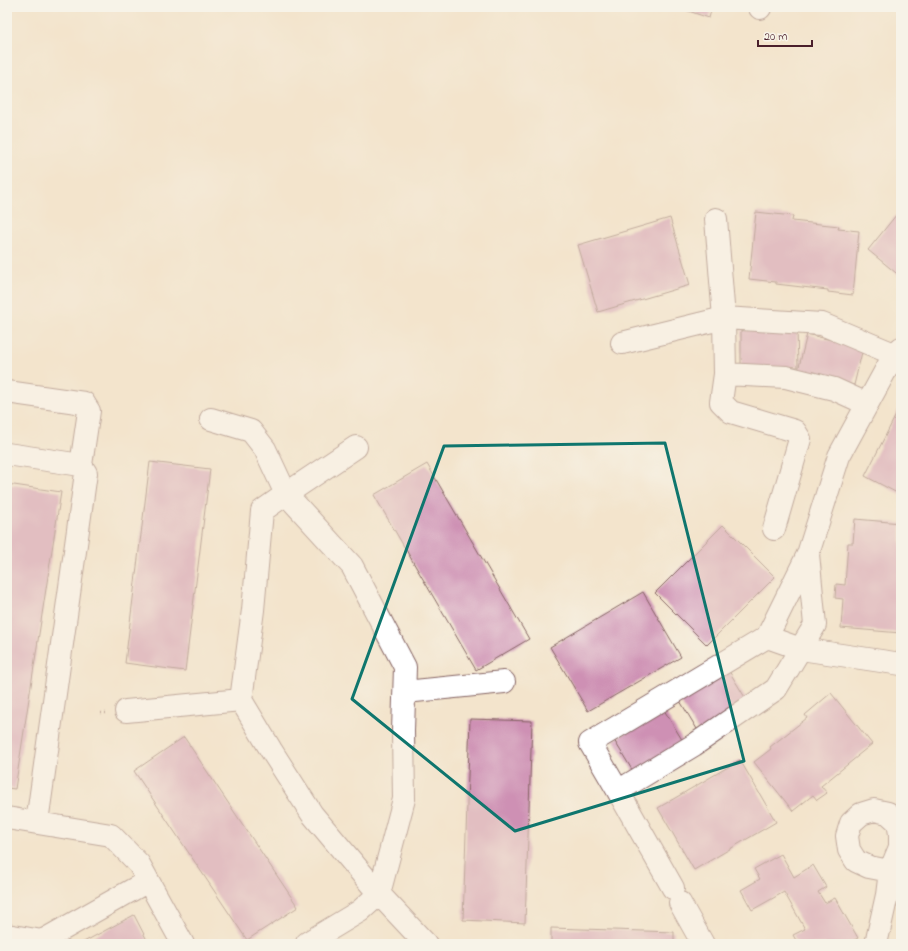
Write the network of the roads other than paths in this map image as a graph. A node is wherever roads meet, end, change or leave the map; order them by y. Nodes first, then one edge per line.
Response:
1 (716, 219) dead end
2 (724, 318) junction
3 (622, 343) dead end
4 (899, 353) edge
5 (725, 374) junction
6 (7, 392) edge
7 (867, 404) junction
8 (211, 419) dead end
9 (356, 447) dead end
10 (7, 454) edge
11 (81, 465) junction
12 (286, 494) junction
13 (774, 529) dead end
14 (808, 554) junction
15 (767, 637) junction
16 (801, 649) junction
17 (901, 664) edge
18 (504, 682) dead end
19 (405, 692) junction
20 (240, 700) junction
21 (126, 711) dead end
22 (618, 791) junction
23 (7, 818) edge
24 (900, 821) edge
25 (37, 822) junction
26 (900, 846) edge
27 (890, 871) junction
28 (148, 881) junction
29 (379, 894) junction
30 (7, 934) edge
31 (307, 943) edge
32 (183, 944) edge
33 (426, 944) edge
34 (703, 944) edge
35 (876, 944) edge

1 - 2 lane
2 - 3 lane
2 - 4 lane
2 - 5 lane
4 - 7 lane
5 - 7 lane
5 - 13 lane
6 - 11 lane
7 - 14 lane
8 - 12 lane
9 - 12 lane
10 - 11 lane
11 - 25 lane
12 - 19 lane
12 - 20 lane
14 - 15 lane
14 - 16 lane
15 - 16 lane
15 - 22 lane
16 - 17 lane
16 - 22 lane
18 - 19 lane
19 - 29 lane
20 - 21 lane
20 - 29 lane
22 - 34 lane
23 - 25 lane
24 - 26 lane
24 - 27 lane
25 - 28 lane
26 - 27 lane
27 - 35 lane
28 - 30 lane
28 - 32 lane
29 - 31 lane
29 - 33 lane

